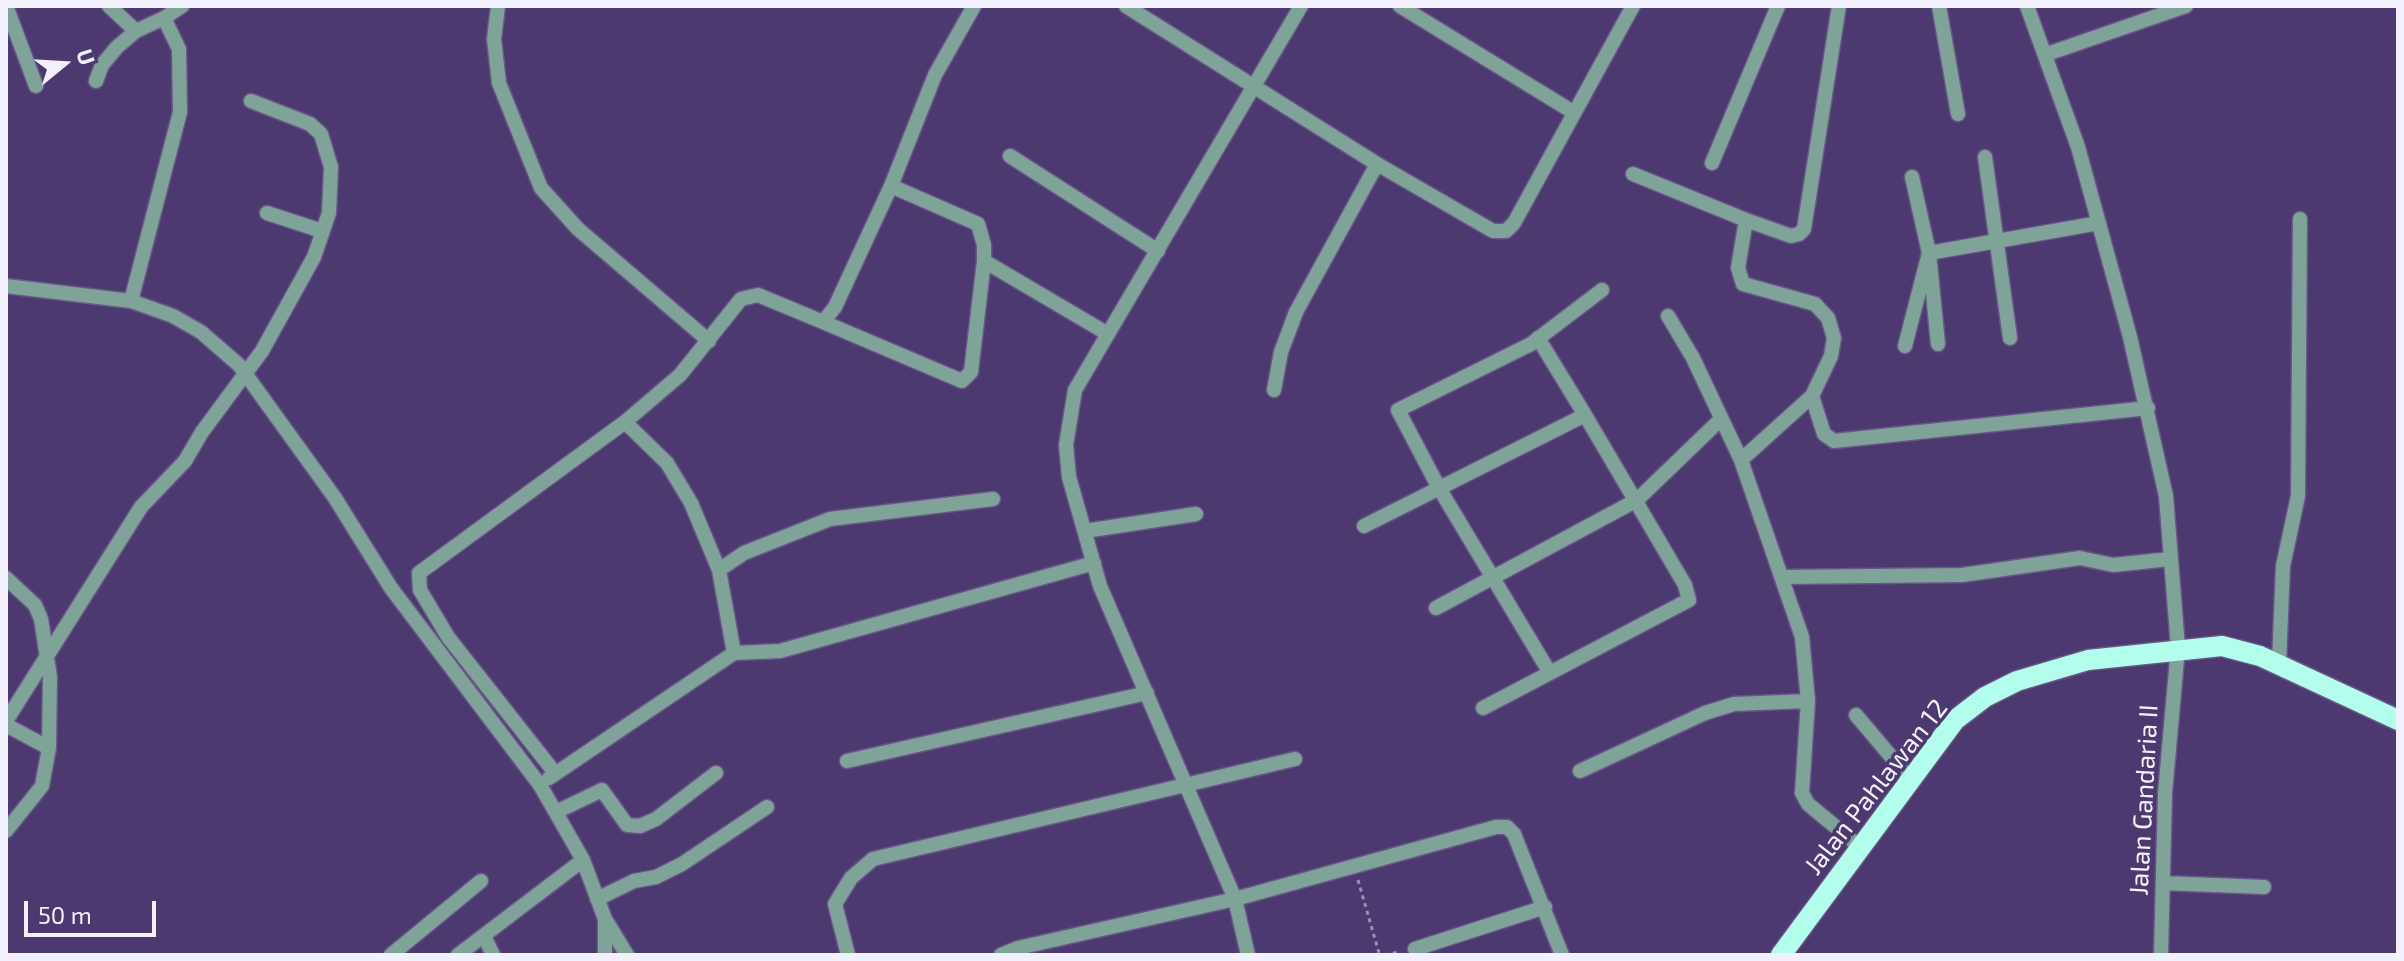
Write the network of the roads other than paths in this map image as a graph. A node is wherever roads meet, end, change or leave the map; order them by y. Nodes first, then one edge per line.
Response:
1 (109, 6) edge
2 (182, 6) edge
3 (498, 6) edge
4 (974, 6) edge
5 (1126, 6) edge
6 (1301, 6) edge
7 (1400, 6) edge
8 (1633, 6) edge
9 (1778, 6) edge
10 (1839, 6) edge
11 (1939, 6) edge
12 (2186, 6) edge
13 (2027, 8) edge
14 (9, 9) edge
15 (164, 18) junction
16 (136, 31) junction
17 (2047, 54) junction
18 (96, 81) dead end
19 (1256, 85) junction
20 (36, 86) dead end
21 (251, 101) dead end
22 (1573, 112) junction
23 (1958, 114) dead end
24 (1010, 156) dead end
25 (1985, 157) dead end
26 (1712, 163) dead end
27 (1377, 164) junction
28 (1633, 174) dead end
29 (1912, 177) dead end
30 (891, 186) junction
31 (267, 213) dead end
32 (2300, 219) dead end
33 (1746, 220) junction
34 (2099, 223) junction
35 (322, 231) junction
36 (1998, 241) junction
37 (1158, 251) junction
38 (1929, 253) junction
39 (984, 261) junction
40 (6, 286) edge
41 (1602, 290) dead end
42 (131, 301) junction
43 (1668, 316) dead end
44 (823, 322) junction
45 (1108, 334) junction
46 (1538, 338) junction
47 (2010, 338) dead end
48 (709, 341) junction
49 (1938, 344) dead end
50 (1905, 346) dead end
51 (246, 374) junction
52 (1274, 390) dead end
53 (1812, 396) junction
54 (2148, 408) junction
55 (1585, 415) junction
56 (1720, 420) junction
57 (625, 422) junction
58 (1741, 460) junction
59 (1439, 488) junction
60 (993, 499) dead end
61 (1637, 500) junction
62 (1196, 514) dead end
63 (1364, 526) dead end
64 (1085, 531) junction
65 (2170, 559) junction
66 (1094, 563) junction
67 (719, 570) junction
68 (1782, 577) junction
69 (6, 578) edge
70 (1496, 579) junction
71 (1436, 608) dead end
72 (2178, 648) junction
73 (734, 653) junction
74 (46, 655) junction
75 (2279, 664) junction
76 (1550, 673) junction
77 (1147, 693) junction
78 (1808, 701) junction
79 (1483, 708) dead end
80 (1856, 715) dead end
81 (2398, 720) edge
82 (6, 723) edge
83 (49, 748) junction
84 (1295, 759) dead end
85 (847, 761) dead end
86 (1580, 771) dead end
87 (555, 773) junction
88 (716, 773) dead end
89 (1910, 779) junction
90 (540, 785) junction
91 (1187, 787) junction
92 (767, 807) dead end
93 (556, 812) junction
94 (6, 831) edge
95 (1860, 847) junction
96 (583, 860) junction
97 (481, 881) dead end
98 (2163, 883) junction
99 (2264, 887) dead end
100 (597, 899) junction
101 (1235, 899) junction
102 (1545, 907) junction
103 (605, 919) junction
104 (484, 936) junction
105 (1415, 949) dead end
106 (391, 955) edge
107 (458, 955) edge
108 (493, 955) edge
109 (605, 955) edge
110 (627, 955) edge
111 (848, 955) edge
112 (1001, 955) edge
113 (1248, 955) edge
114 (1562, 955) edge
115 (1781, 955) edge
116 (2161, 955) edge

1 - 16 street
2 - 15 street
3 - 48 street
4 - 30 street
5 - 19 street
6 - 19 street
7 - 22 street
8 - 22 street
9 - 26 street
10 - 33 street
11 - 23 street
12 - 17 street
13 - 17 street, Jalan Gandaria II
14 - 20 street
15 - 16 street
15 - 42 street
16 - 18 street
17 - 34 street, Jalan Gandaria II
19 - 27 street
19 - 37 street
21 - 35 street
22 - 27 street
24 - 37 street
25 - 36 street
27 - 52 street
28 - 33 street
29 - 38 street
30 - 39 street
30 - 44 street
31 - 35 street
32 - 75 street
33 - 53 street
34 - 36 street
34 - 54 street, Jalan Gandaria II
35 - 51 street
36 - 38 street
36 - 47 street
37 - 45 street
38 - 49 street
38 - 50 street
39 - 44 street
39 - 45 street
40 - 42 street
41 - 46 street
42 - 51 street
43 - 56 street
44 - 48 street
45 - 64 street
46 - 55 street
46 - 59 street
48 - 57 street
51 - 74 street
51 - 90 street
53 - 54 street
53 - 58 street
54 - 65 street, Jalan Gandaria II
55 - 59 street
55 - 61 street
56 - 58 street
56 - 61 street
57 - 67 street
57 - 87 street
58 - 68 street
59 - 63 street
59 - 70 street
60 - 67 street
61 - 70 street
61 - 76 street
62 - 64 street
64 - 66 street
65 - 68 street
65 - 72 street, Jalan Gandaria II
66 - 73 street
66 - 77 street
67 - 73 street
68 - 78 street
69 - 74 street
70 - 71 street
70 - 76 street
72 - 75 main road, Jalan Pahlawan 12
72 - 89 main road, Jalan Pahlawan 12
72 - 98 street, Jalan Gandaria II
73 - 87 street
74 - 82 street
74 - 83 street
75 - 81 main road, Jalan Pahlawan 12
76 - 79 street
77 - 85 street
77 - 91 street
78 - 86 street
78 - 95 street
80 - 89 street
82 - 83 street
83 - 94 street
84 - 91 street
87 - 90 street
88 - 93 street
89 - 95 main road, Jalan Pahlawan 12
90 - 93 street
91 - 101 street
91 - 111 street
92 - 100 street
93 - 96 street
95 - 115 main road, Jalan Pahlawan 12
96 - 100 street
96 - 104 street
97 - 106 street
98 - 99 street
98 - 116 street, Jalan Gandaria II
100 - 103 street
101 - 102 street
101 - 112 street
101 - 113 street
102 - 105 street
102 - 114 street
103 - 109 street
103 - 110 street
104 - 107 street
104 - 108 street

